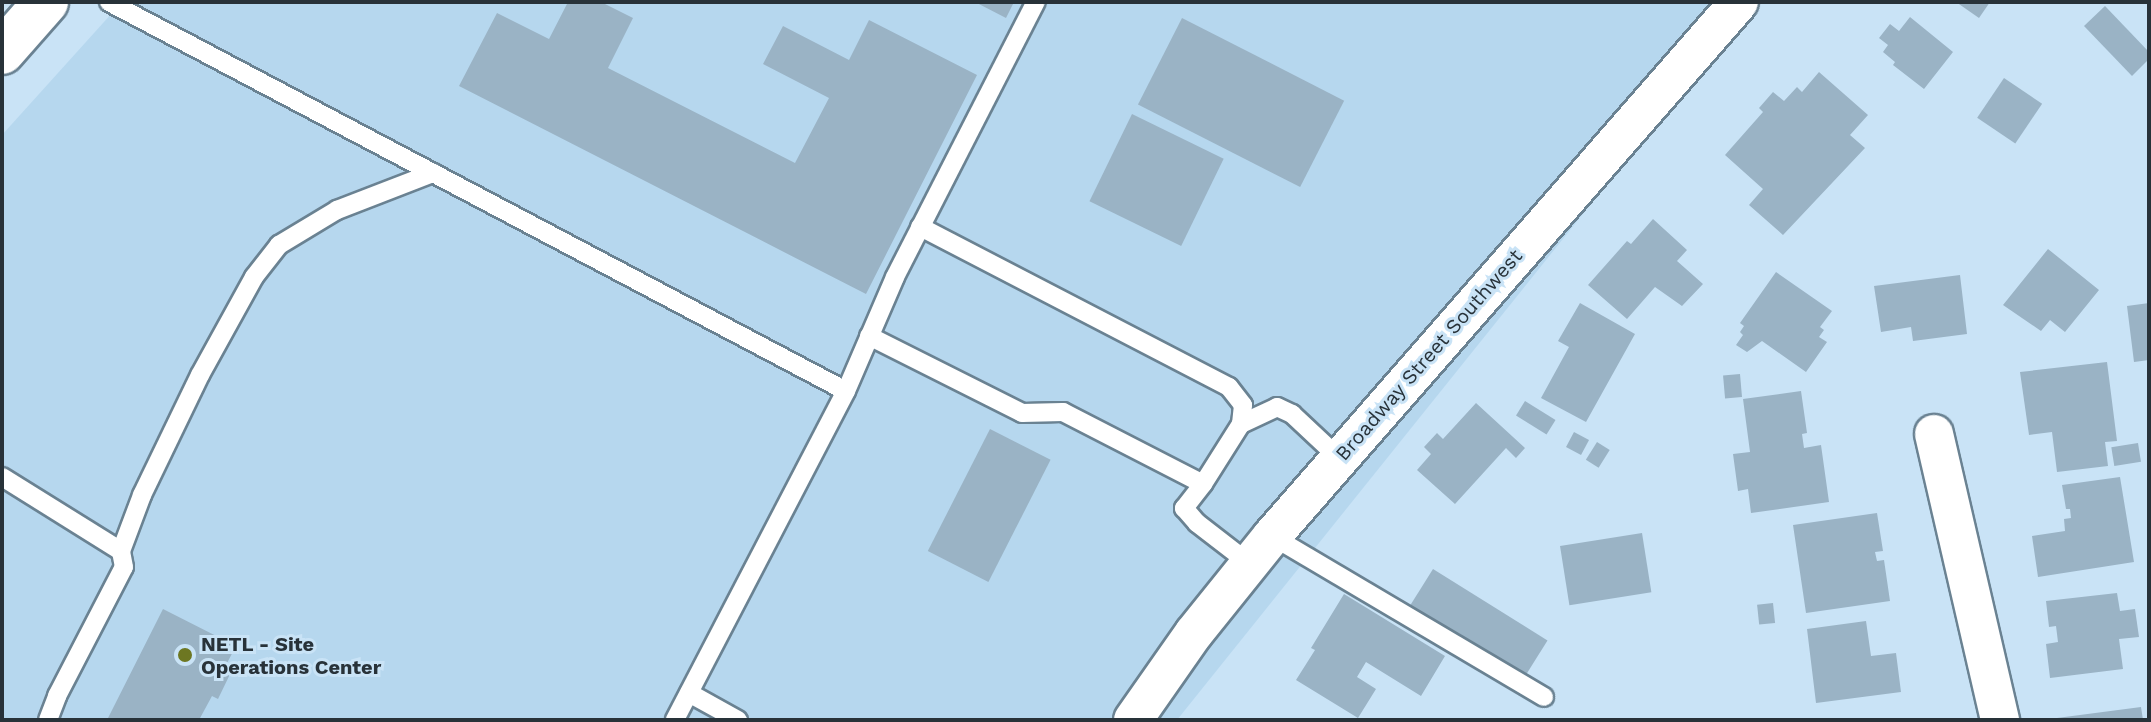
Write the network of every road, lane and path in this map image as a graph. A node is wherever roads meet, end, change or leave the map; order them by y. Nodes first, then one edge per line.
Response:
1 (46, 2) edge
2 (109, 2) edge
3 (1036, 2) edge
4 (1739, 2) edge
5 (2, 52) edge
6 (433, 173) junction
7 (920, 227) junction
8 (869, 336) junction
9 (846, 391) junction
10 (1241, 424) junction
11 (1934, 434) dead end
12 (1339, 458) junction
13 (2, 477) edge
14 (1203, 484) junction
15 (1261, 550) junction
16 (121, 551) junction
17 (689, 693) junction
18 (1544, 697) dead end
19 (48, 720) edge
20 (675, 720) edge
21 (738, 720) edge
22 (1133, 720) edge
23 (2000, 720) edge

1 - 5 street
2 - 6 lane
3 - 7 lane
4 - 12 street, Broadway Street Southwest
6 - 9 lane
6 - 16 lane
7 - 8 lane
7 - 10 lane
8 - 9 lane
8 - 14 lane
9 - 17 lane
10 - 12 lane
10 - 14 lane
11 - 23 street
12 - 15 street, Broadway Street Southwest
13 - 16 lane
14 - 15 lane
15 - 18 lane
15 - 22 street, Broadway Street Southwest
16 - 19 lane
17 - 20 lane
17 - 21 lane

